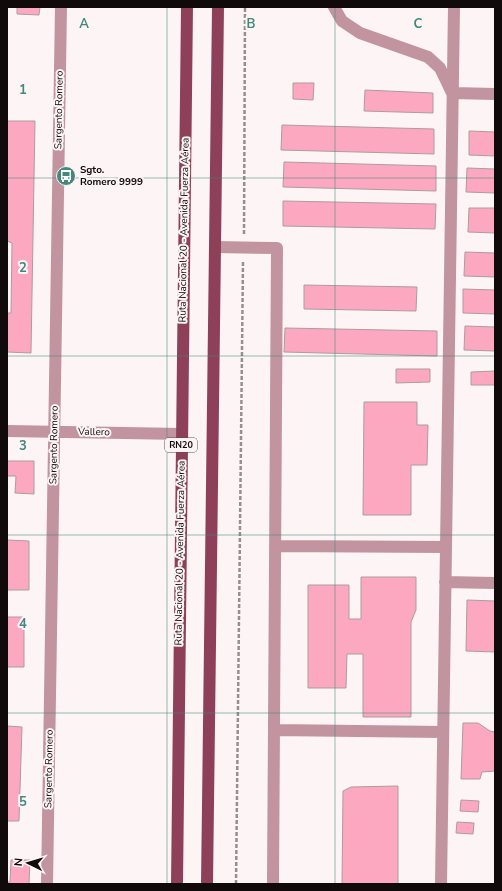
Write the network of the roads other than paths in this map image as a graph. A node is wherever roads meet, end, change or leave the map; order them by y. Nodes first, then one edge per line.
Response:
1 (61, 7) edge
2 (187, 7) edge
3 (218, 7) edge
4 (334, 7) edge
5 (454, 7) edge
6 (452, 94) junction
7 (495, 94) edge
8 (215, 247) junction
9 (7, 431) edge
10 (54, 432) junction
11 (182, 434) junction
12 (275, 546) junction
13 (446, 547) junction
14 (445, 582) junction
15 (495, 583) edge
16 (274, 730) junction
17 (443, 732) junction
18 (47, 884) edge
19 (176, 884) edge
20 (207, 884) edge
21 (273, 884) edge
22 (441, 884) edge

1 - 10 street, Sargento Romero
2 - 11 main road, Ruta Nacional 20 - Avenida Fuerza Aérea / RN20
3 - 8 main road
4 - 6 street
5 - 6 street
6 - 7 street
6 - 13 street
8 - 12 street
8 - 20 main road
9 - 10 street, Vallero
10 - 11 street, Vallero
10 - 18 street, Sargento Romero
11 - 19 main road, Ruta Nacional 20 - Avenida Fuerza Aérea / RN20
12 - 13 street
12 - 16 street
13 - 14 street
14 - 15 street
14 - 17 street
16 - 17 street
16 - 21 street
17 - 22 street

